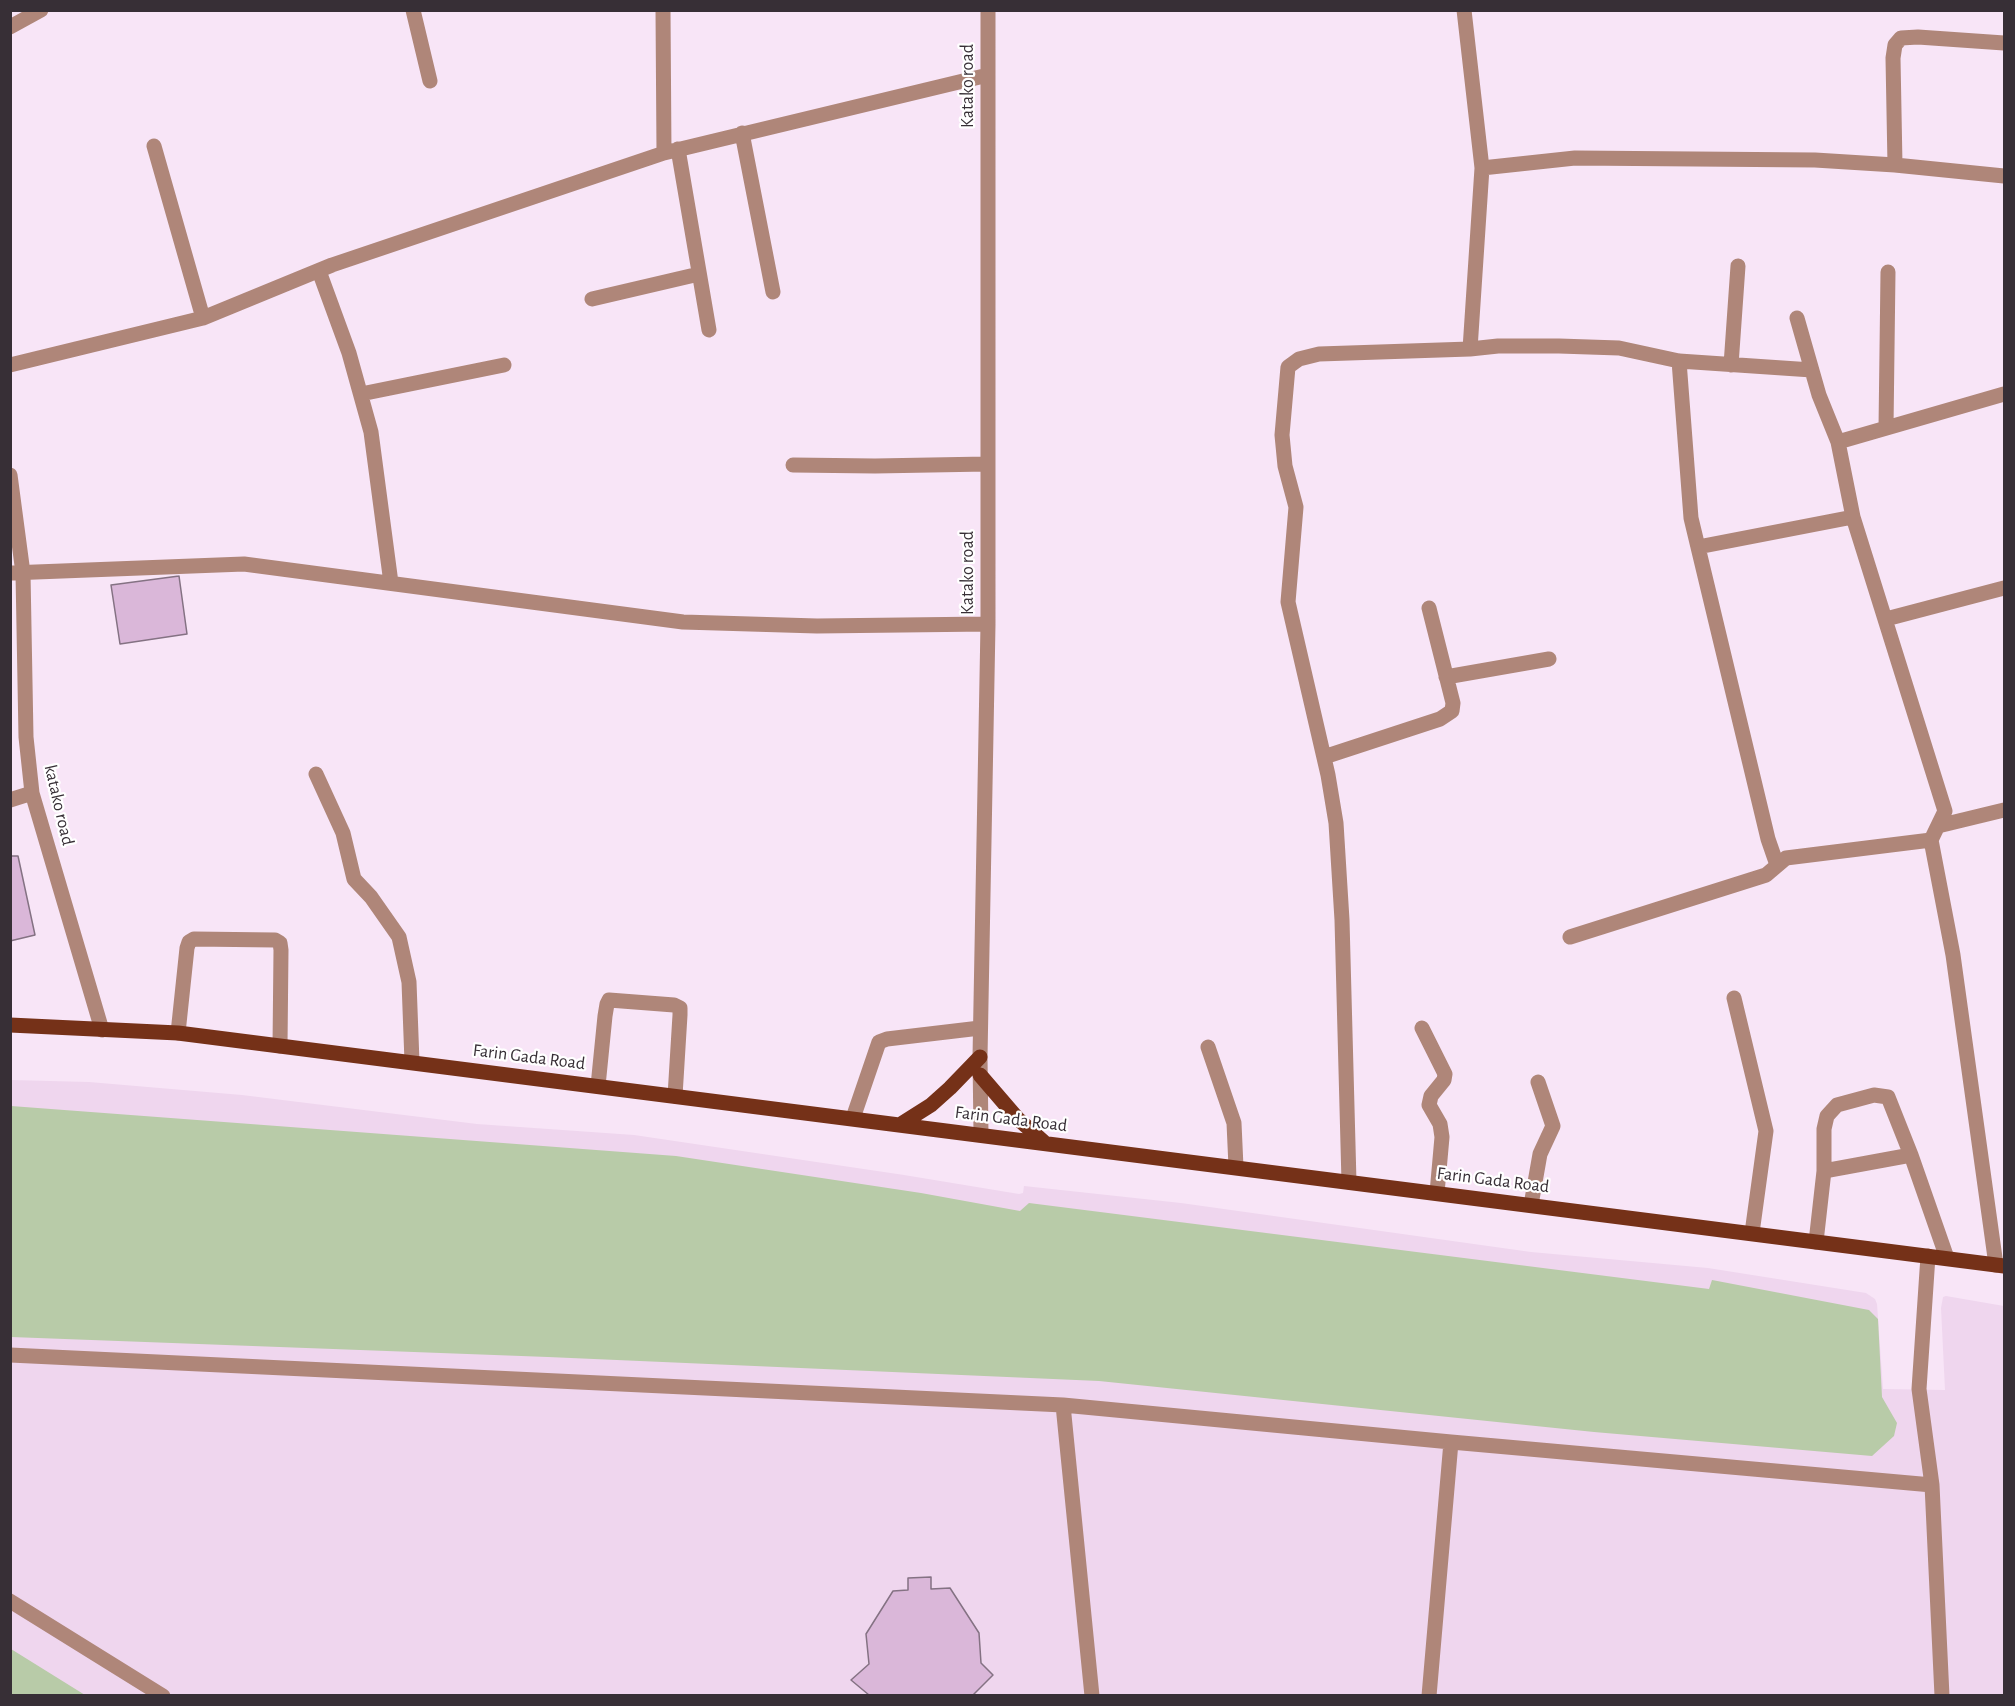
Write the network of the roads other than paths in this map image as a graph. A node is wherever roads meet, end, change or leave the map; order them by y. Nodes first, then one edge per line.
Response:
1 (41, 10) edge
2 (413, 10) edge
3 (663, 10) edge
4 (988, 10) edge
5 (1464, 10) edge
6 (10, 27) edge
7 (2004, 43) edge
8 (988, 75) junction
9 (430, 81) dead end
10 (742, 133) junction
11 (154, 146) dead end
12 (671, 151) junction
13 (1895, 165) junction
14 (1482, 168) junction
15 (2004, 176) edge
16 (1738, 266) dead end
17 (319, 271) junction
18 (1888, 272) dead end
19 (699, 274) junction
20 (773, 292) dead end
21 (592, 299) dead end
22 (203, 318) junction
23 (1797, 318) dead end
24 (709, 330) dead end
25 (1470, 349) junction
26 (1679, 361) junction
27 (10, 365) edge
28 (504, 365) dead end
29 (1731, 365) junction
30 (1812, 370) junction
31 (361, 394) junction
32 (2004, 394) edge
33 (1886, 428) junction
34 (1838, 442) junction
35 (987, 464) junction
36 (793, 465) dead end
37 (10, 475) edge
38 (1853, 517) junction
39 (1698, 547) junction
40 (17, 573) edge
41 (391, 583) junction
42 (2004, 588) edge
43 (1429, 608) dead end
44 (1886, 619) junction
45 (987, 624) junction
46 (1550, 659) dead end
47 (1446, 677) junction
48 (1324, 757) junction
49 (316, 774) dead end
50 (32, 793) junction
51 (10, 801) edge
52 (2004, 810) edge
53 (1935, 833) junction
54 (1777, 865) junction
55 (1570, 937) dead end
56 (1734, 998) dead end
57 (10, 1025) edge
58 (980, 1028) junction
59 (1422, 1028) dead end
60 (102, 1030) junction
61 (178, 1033) junction
62 (280, 1046) junction
63 (1208, 1047) dead end
64 (980, 1057) junction
65 (412, 1062) junction
66 (980, 1075) junction
67 (1538, 1082) dead end
68 (598, 1086) junction
69 (675, 1096) junction
70 (853, 1118) junction
71 (901, 1124) junction
72 (981, 1134) junction
73 (1046, 1143) junction
74 (1911, 1155) junction
75 (1236, 1167) junction
76 (1824, 1171) junction
77 (1349, 1182) junction
78 (1437, 1193) junction
79 (1531, 1205) junction
80 (1752, 1233) junction
81 (1816, 1242) junction
82 (1929, 1256) junction
83 (1947, 1258) junction
84 (2000, 1266) edge
85 (10, 1355) edge
86 (1063, 1405) junction
87 (1451, 1442) junction
88 (1932, 1485) junction
89 (10, 1601) edge
90 (163, 1695) edge
91 (1092, 1695) edge
92 (1429, 1695) edge
93 (1942, 1695) edge

1 - 6 street
2 - 9 street
3 - 12 street
4 - 8 street, Katako road
5 - 14 street
7 - 13 street
8 - 10 street
8 - 35 street, Katako road
10 - 12 street
10 - 20 street
11 - 22 street
12 - 17 street
12 - 19 street
13 - 14 street
13 - 15 street
14 - 25 street
16 - 29 street
17 - 22 street
17 - 31 street
18 - 33 street
19 - 21 street
19 - 24 street
22 - 27 street
23 - 30 street
25 - 26 street
25 - 48 street
26 - 29 street
26 - 39 street
28 - 31 street
29 - 30 street
30 - 34 street
31 - 41 street
32 - 33 street
33 - 34 street
34 - 38 street
35 - 36 street
35 - 45 street, Katako road
37 - 40 street, katako road
38 - 39 street
38 - 44 street
39 - 54 street
40 - 41 street
40 - 50 street, katako road
41 - 45 street
42 - 44 street
43 - 47 street
44 - 53 street
45 - 58 street, Katako road
46 - 47 street
47 - 48 street
48 - 77 street
49 - 65 street
50 - 51 street
50 - 60 street, katako road
52 - 53 street
53 - 54 street
53 - 84 street
54 - 55 street
56 - 80 street
57 - 60 main road, Farin Gada Road
58 - 64 street, Katako road
58 - 70 street
59 - 78 street
60 - 61 main road, Farin Gada Road
61 - 62 main road, Farin Gada Road
61 - 62 street
62 - 65 main road, Farin Gada Road
63 - 75 street
64 - 66 street, Katako road
64 - 71 main road
65 - 68 main road, Farin Gada Road
66 - 72 street, Katako road
66 - 73 main road
67 - 79 street
68 - 69 main road, Farin Gada Road
68 - 69 street
69 - 70 main road, Farin Gada Road
70 - 71 main road, Farin Gada Road
71 - 72 main road, Farin Gada Road
72 - 73 main road, Farin Gada Road
73 - 75 main road, Farin Gada Road
74 - 76 street
74 - 76 street
74 - 83 street
75 - 77 main road, Farin Gada Road
76 - 81 street
77 - 78 main road, Farin Gada Road
78 - 79 main road, Farin Gada Road
79 - 80 main road, Farin Gada Road
80 - 81 main road, Farin Gada Road
81 - 82 main road, Farin Gada Road
82 - 83 main road, Farin Gada Road
82 - 88 street
83 - 84 main road, Farin Gada Road
85 - 86 street
86 - 87 street
86 - 91 street
87 - 88 street
87 - 92 street
88 - 93 street
89 - 90 street

